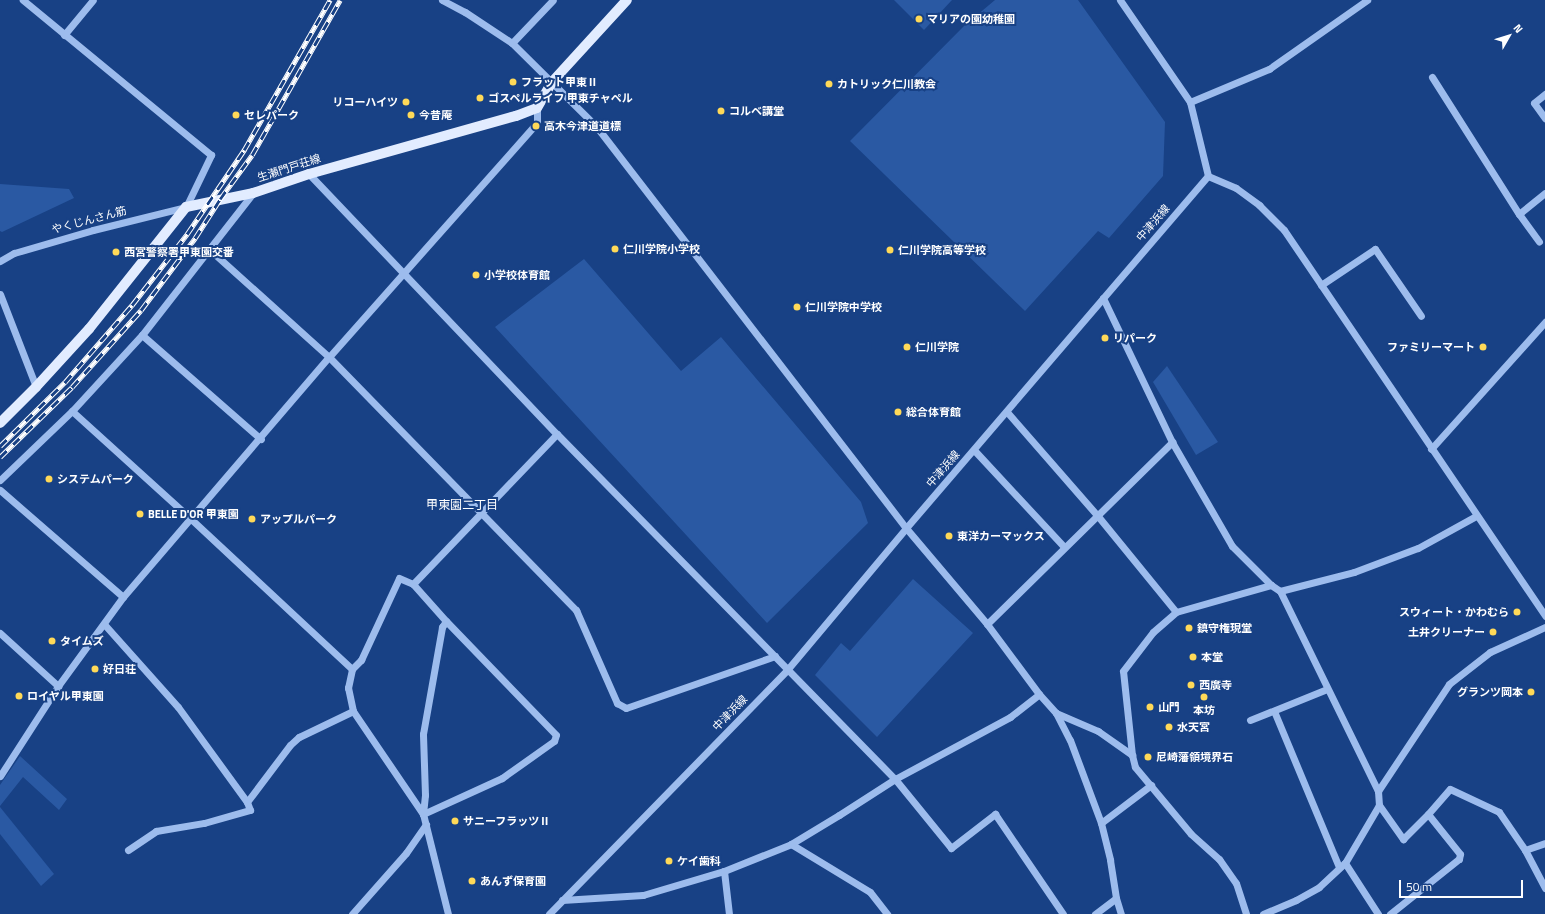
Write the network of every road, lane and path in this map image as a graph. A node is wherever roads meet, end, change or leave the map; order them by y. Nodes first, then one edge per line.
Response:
1 (23, 0) edge
2 (93, 0) edge
3 (442, 0) edge
4 (553, 0) edge
5 (627, 0) edge
6 (1120, 0) edge
7 (1367, 0) edge
8 (64, 35) junction
9 (512, 43) junction
10 (1432, 77) dead end
11 (552, 82) junction
12 (1545, 94) edge
13 (1190, 102) junction
14 (537, 108) junction
15 (1545, 118) edge
16 (309, 174) junction
17 (1208, 176) junction
18 (253, 193) junction
19 (1545, 194) edge
20 (186, 207) junction
21 (1519, 214) junction
22 (1539, 242) dead end
23 (209, 249) junction
24 (0, 261) edge
25 (404, 274) junction
26 (1321, 285) junction
27 (0, 294) edge
28 (1103, 298) junction
29 (1421, 316) dead end
30 (1545, 322) edge
31 (142, 335) junction
32 (330, 358) junction
33 (36, 387) junction
34 (72, 411) junction
35 (1007, 412) junction
36 (0, 422) edge
37 (557, 434) junction
38 (261, 439) junction
39 (1172, 442) junction
40 (1431, 449) junction
41 (974, 450) junction
42 (0, 480) edge
43 (0, 490) edge
44 (480, 512) junction
45 (1097, 515) junction
46 (1476, 516) junction
47 (191, 519) junction
48 (906, 528) junction
49 (1064, 547) junction
50 (413, 584) junction
51 (1271, 585) junction
52 (1280, 591) junction
53 (123, 597) junction
54 (1176, 612) junction
55 (1545, 616) edge
56 (446, 621) junction
57 (104, 624) junction
58 (987, 624) junction
59 (1545, 627) edge
60 (0, 633) edge
61 (775, 656) junction
62 (352, 669) junction
63 (787, 670) junction
64 (58, 686) junction
65 (1328, 689) junction
66 (1039, 694) junction
67 (353, 711) junction
68 (1274, 711) junction
69 (1056, 713) junction
70 (1250, 720) dead end
71 (1132, 755) junction
72 (0, 776) edge
73 (895, 779) junction
74 (1151, 785) junction
75 (1378, 791) junction
76 (247, 802) junction
77 (1379, 805) junction
78 (423, 814) junction
79 (1428, 814) junction
80 (1101, 823) junction
81 (426, 824) junction
82 (1545, 843) edge
83 (791, 844) junction
84 (128, 850) dead end
85 (1525, 850) junction
86 (1342, 865) junction
87 (724, 872) junction
88 (1545, 888) edge
89 (1116, 898) junction
90 (562, 900) junction
91 (352, 914) edge
92 (448, 914) edge
93 (549, 914) edge
94 (729, 914) edge
95 (887, 914) edge
96 (1062, 914) edge
97 (1095, 914) edge
98 (1121, 914) edge
99 (1246, 914) edge
100 (1263, 914) edge
101 (1378, 914) edge
102 (1390, 914) edge

1 - 8 street
2 - 8 street
3 - 9 street
4 - 9 street
5 - 11 main road
6 - 13 street
7 - 13 street
8 - 20 street
9 - 11 street
10 - 21 street
11 - 14 main road
11 - 48 street
12 - 15 street
13 - 17 street
14 - 16 main road, 生瀬門戸荘線
14 - 25 street
16 - 18 main road, 生瀬門戸荘線
16 - 25 street
17 - 26 street
17 - 28 street, 中津浜線
18 - 20 main road, 生瀬門戸荘線
18 - 23 street
19 - 21 street
20 - 24 street, やくじんさん筋
20 - 33 main road
21 - 22 street
23 - 31 street
23 - 32 street
25 - 32 street
25 - 37 street
26 - 29 street
26 - 40 street
27 - 33 street
28 - 35 street, 中津浜線
28 - 39 street
30 - 40 street
31 - 34 street
31 - 38 street
32 - 38 street
32 - 44 street
33 - 36 main road
34 - 42 street
34 - 47 street
35 - 41 street, 中津浜線
35 - 45 street
37 - 44 street
37 - 61 street
38 - 47 street
39 - 45 street
39 - 51 street
40 - 46 street
41 - 48 street, 中津浜線
41 - 49 street
43 - 53 street
44 - 50 street
44 - 61 street
45 - 49 street
45 - 54 street
46 - 52 street
46 - 55 street
47 - 53 street
47 - 62 street
48 - 58 street
48 - 63 street, 中津浜線
49 - 58 street
50 - 56 street
50 - 62 street
51 - 52 street
51 - 54 street
52 - 65 street
53 - 57 street
54 - 71 street
56 - 78 street
56 - 78 street
57 - 64 street
57 - 76 street
58 - 66 street
59 - 75 street
60 - 64 street
61 - 63 street
62 - 67 street
63 - 73 street
63 - 90 street, 中津浜線
64 - 72 street
65 - 68 street
65 - 75 street
66 - 69 street
66 - 73 street
67 - 76 street
67 - 78 street
68 - 70 street
68 - 86 street
69 - 71 street
69 - 80 street
71 - 74 street
73 - 83 street
73 - 96 street
74 - 80 street
74 - 99 street
75 - 77 street
76 - 84 street
77 - 79 street
77 - 86 street
78 - 81 street
79 - 85 street
79 - 102 street
80 - 89 street
81 - 91 street
81 - 92 street
82 - 85 street
83 - 87 street
83 - 95 street
85 - 88 street
86 - 100 street
86 - 101 street
87 - 90 street
87 - 94 street
89 - 97 street
89 - 98 street
90 - 93 street, 中津浜線

